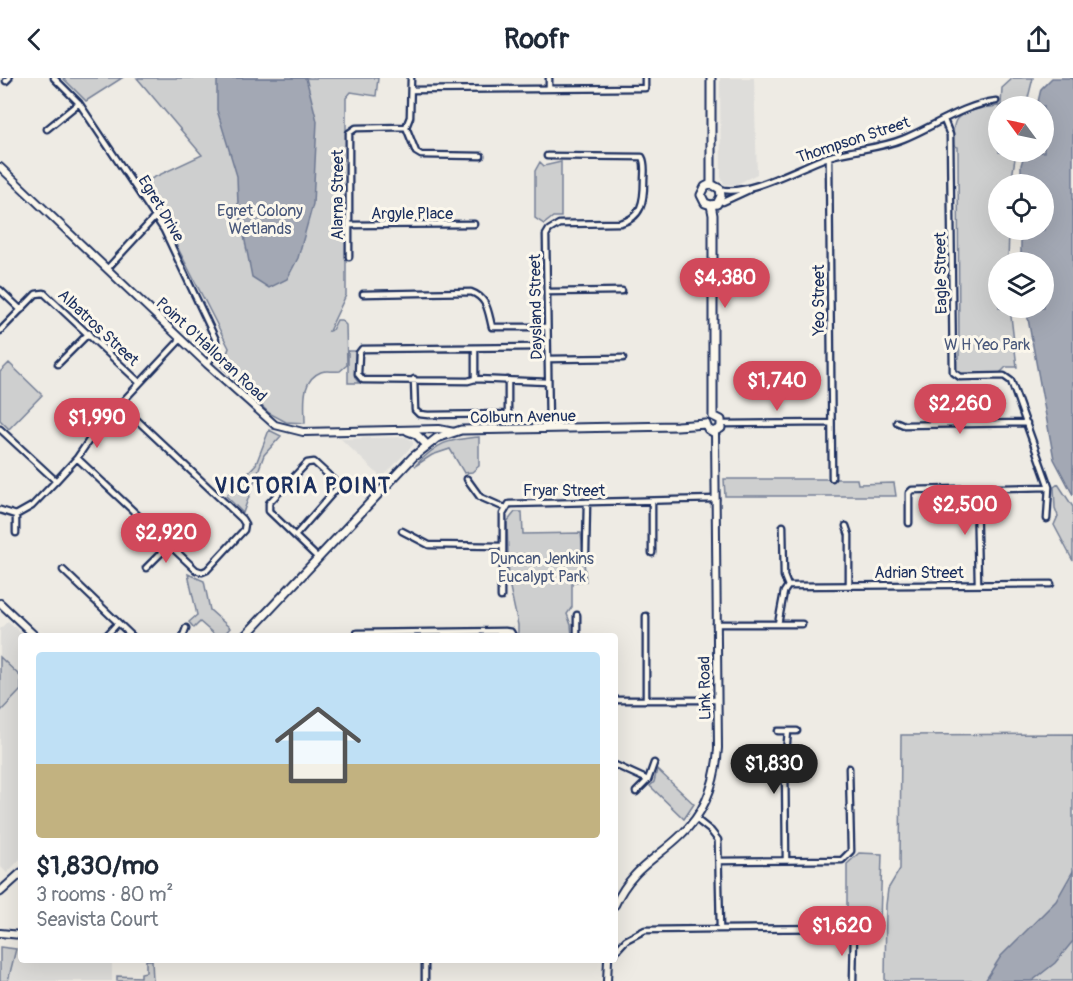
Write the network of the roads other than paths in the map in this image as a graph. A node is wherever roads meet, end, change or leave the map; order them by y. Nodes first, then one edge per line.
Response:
1 (54, 78) edge
2 (411, 78) edge
3 (549, 78) edge
4 (645, 78) edge
5 (711, 78) edge
6 (549, 89) junction
7 (411, 90) junction
8 (988, 102) edge
9 (79, 103) junction
10 (944, 120) junction
11 (406, 127) junction
12 (47, 129) dead end
13 (482, 156) dead end
14 (547, 156) dead end
15 (829, 157) junction
16 (0, 166) edge
17 (711, 184) junction
18 (751, 188) junction
19 (720, 189) junction
20 (720, 201) junction
21 (711, 205) junction
22 (156, 217) junction
23 (474, 224) dead end
24 (349, 225) junction
25 (349, 257) dead end
26 (107, 269) junction
27 (0, 290) edge
28 (622, 291) dead end
29 (547, 292) junction
30 (363, 294) dead end
31 (21, 310) junction
32 (547, 327) junction
33 (0, 331) edge
34 (89, 333) junction
35 (181, 339) junction
36 (537, 347) dead end
37 (475, 348) junction
38 (623, 358) dead end
39 (548, 359) junction
40 (58, 364) dead end
41 (207, 364) junction
42 (414, 379) junction
43 (475, 379) junction
44 (508, 380) junction
45 (548, 381) junction
46 (140, 383) junction
47 (120, 404) junction
48 (713, 416) junction
49 (897, 422) dead end
50 (831, 423) junction
51 (1026, 423) junction
52 (706, 424) junction
53 (723, 424) junction
54 (0, 429) edge
55 (549, 429) junction
56 (408, 431) junction
57 (454, 432) junction
58 (715, 432) junction
59 (426, 445) junction
60 (77, 458) junction
61 (832, 478) dead end
62 (467, 479) dead end
63 (56, 481) junction
64 (1049, 487) junction
65 (976, 489) junction
66 (716, 499) junction
67 (587, 502) junction
68 (652, 502) junction
69 (504, 508) junction
70 (0, 510) edge
71 (16, 515) junction
72 (1047, 519) dead end
73 (909, 523) dead end
74 (783, 525) dead end
75 (846, 526) dead end
76 (402, 531) dead end
77 (16, 533) dead end
78 (295, 536) junction
79 (169, 545) junction
80 (503, 546) junction
81 (586, 552) dead end
82 (652, 553) dead end
83 (318, 558) junction
84 (146, 568) dead end
85 (63, 570) dead end
86 (978, 584) junction
87 (1050, 584) dead end
88 (849, 585) junction
89 (788, 586) junction
90 (501, 597) dead end
91 (0, 603) edge
92 (577, 615) dead end
93 (646, 616) dead end
94 (118, 623) junction
95 (716, 624) junction
96 (778, 624) junction
97 (802, 624) dead end
98 (186, 628) dead end
99 (32, 633) edge
100 (109, 633) edge
101 (129, 633) edge
102 (184, 633) edge
103 (248, 633) edge
104 (577, 633) edge
105 (646, 699) junction
106 (618, 700) edge
107 (717, 700) junction
108 (778, 731) dead end
109 (788, 731) junction
110 (797, 731) dead end
111 (654, 763) dead end
112 (618, 766) edge
113 (849, 768) dead end
114 (648, 780) junction
115 (636, 792) dead end
116 (696, 819) junction
117 (786, 860) junction
118 (719, 861) junction
119 (18, 876) edge
120 (18, 876) edge
121 (0, 892) edge
122 (0, 899) edge
123 (618, 900) edge
124 (872, 928) dead end
125 (720, 929) junction
126 (854, 933) junction
127 (0, 935) edge
128 (18, 935) edge
129 (618, 949) edge
130 (425, 963) edge
131 (608, 963) edge
132 (425, 981) edge
133 (607, 981) edge
134 (853, 981) edge

1 - 9 street, Egret Drive
2 - 7 street
3 - 6 street
4 - 6 street
5 - 17 main road
6 - 7 street
7 - 11 street
8 - 10 street, Thompson Street
9 - 12 street
9 - 22 street, Egret Drive
10 - 15 street, Thompson Street
10 - 51 street, Eagle Street
11 - 13 street
11 - 24 street, Alarna Street
14 - 29 street, Daysland Street
15 - 18 street, Thompson Street
15 - 50 street, Yeo Street
16 - 26 street, Point O'Halloran Road
17 - 19 main road
17 - 21 main road
18 - 19 street, Thompson Street
18 - 20 street, Thompson Street
19 - 20 main road
20 - 21 main road
21 - 48 main road
22 - 26 street
22 - 41 street, Egret Drive
23 - 24 street, Argyle Place
24 - 25 street, Alarna Street
26 - 35 street, Point O'Halloran Road
27 - 31 street
28 - 29 street
29 - 32 street, Daysland Street
30 - 32 street
31 - 33 street
31 - 34 street, Albatros Street
32 - 39 street, Daysland Street
34 - 40 street
34 - 46 street, Albatros Street
35 - 41 street, Point O'Halloran Road
35 - 46 street
36 - 37 street
37 - 42 street
37 - 43 street
38 - 39 street
39 - 45 street, Daysland Street
41 - 56 street, Point O'Halloran Road
42 - 43 street
42 - 44 street
43 - 44 street
44 - 45 street
45 - 55 street, Daysland Street
46 - 47 street
47 - 60 street
47 - 79 street
48 - 52 main road
48 - 53 main road
49 - 51 street
50 - 53 street
50 - 61 street, Yeo Street
51 - 64 street
52 - 55 main road, Colburn Avenue
52 - 58 main road
53 - 58 main road
54 - 63 street
55 - 57 main road, Colburn Avenue
56 - 57 street, Point O'Halloran Road
56 - 59 main road
57 - 59 main road, Colburn Avenue
58 - 66 street, Link Road
59 - 83 main road, Colburn Avenue
60 - 63 street
60 - 79 street
62 - 69 street
63 - 71 street
64 - 65 street
64 - 72 street
65 - 73 street
65 - 86 street
66 - 68 street, Fryar Street
66 - 95 street, Link Road
67 - 68 street, Fryar Street
67 - 69 street, Fryar Street
67 - 81 street
68 - 82 street
69 - 80 street, Fryar Street
70 - 71 street
71 - 77 street
74 - 89 street
75 - 88 street
76 - 80 street
78 - 78 street
78 - 83 street
79 - 84 street
80 - 90 street, Fryar Street
83 - 103 main road, Colburn Avenue
85 - 94 street
86 - 87 street, Adrian Street
86 - 88 street, Adrian Street
88 - 89 street, Adrian Street
89 - 96 street
91 - 99 street
92 - 104 street
93 - 105 street
94 - 100 street
94 - 101 street
95 - 96 street
95 - 107 street, Link Road
96 - 97 street
98 - 102 street
105 - 106 street
105 - 107 street
107 - 116 street, Link Road
108 - 109 street
109 - 110 street
109 - 117 street
111 - 114 street
112 - 114 street
113 - 117 street
114 - 115 street
116 - 118 street
116 - 123 street, Link Road
117 - 118 street
118 - 125 street
119 - 121 main road
120 - 122 main road
124 - 126 street
125 - 126 street
125 - 129 street
126 - 134 street
127 - 128 street
130 - 132 street
131 - 133 street

